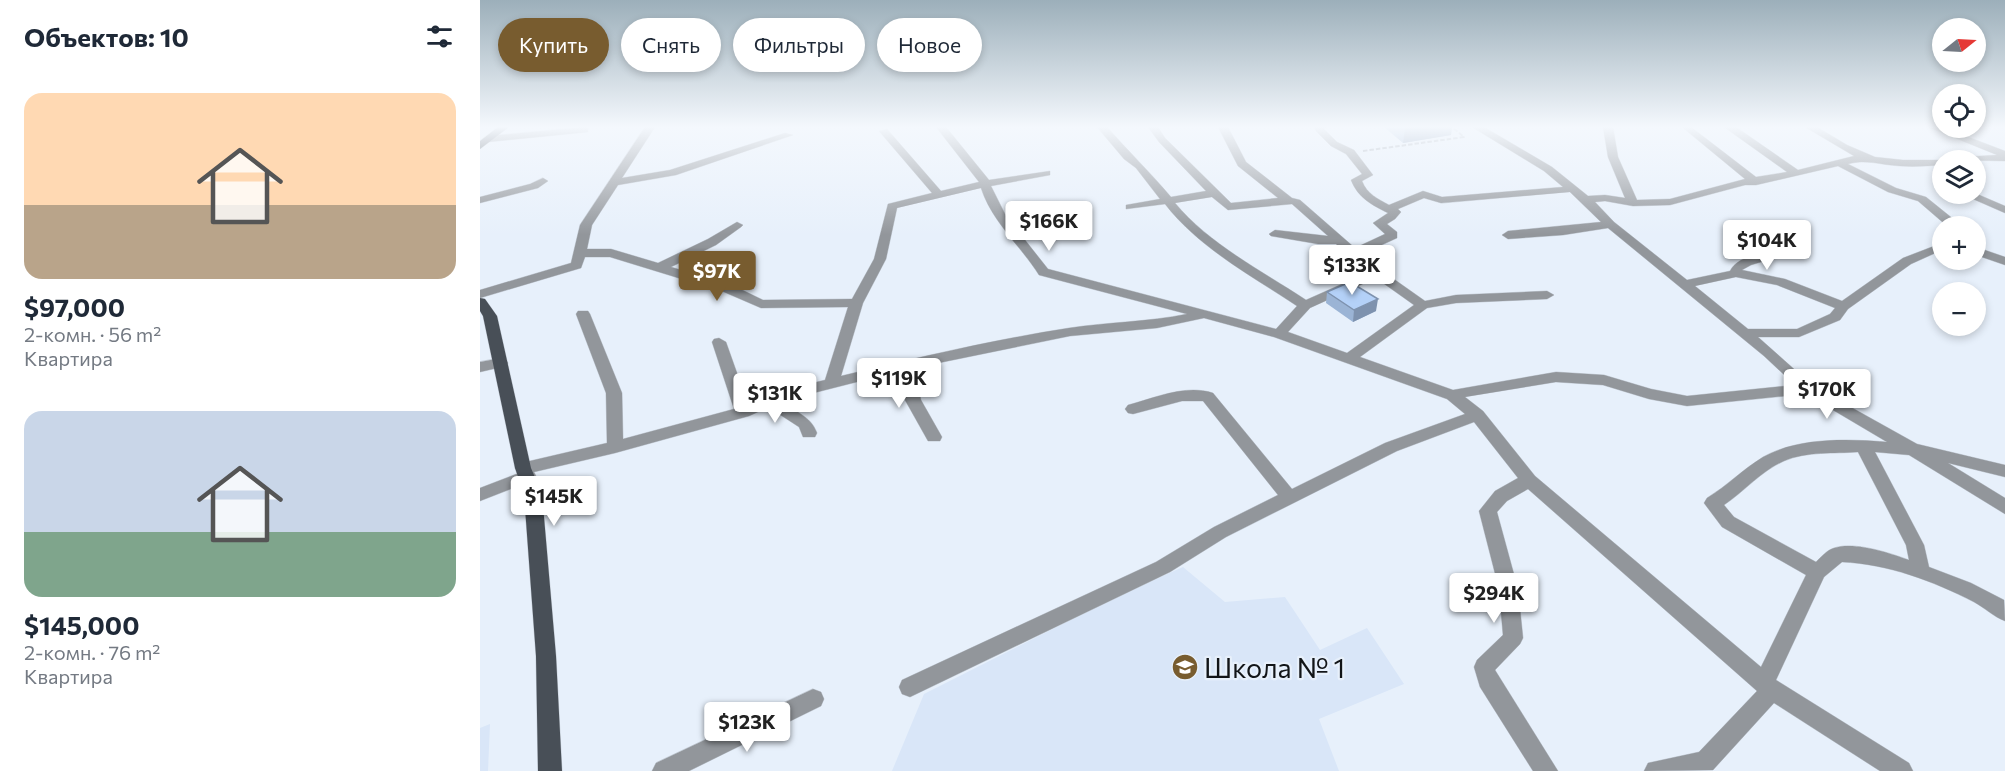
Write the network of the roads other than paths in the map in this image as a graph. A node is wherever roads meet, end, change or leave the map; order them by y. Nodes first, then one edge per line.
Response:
1 (627, 163) edge
2 (703, 163) edge
3 (911, 163) edge
4 (969, 163) edge
5 (1136, 163) edge
6 (1184, 163) edge
7 (1241, 163) edge
8 (1359, 163) edge
9 (1538, 163) edge
10 (1615, 163) edge
11 (1731, 163) edge
12 (1780, 163) edge
13 (1845, 163) edge
14 (1887, 163) edge
15 (1917, 163) edge
16 (1841, 164) junction
17 (1046, 173) dead end
18 (1796, 174) junction
19 (543, 181) dead end
20 (615, 182) junction
21 (1756, 182) junction
22 (985, 184) junction
23 (1572, 189) junction
24 (1214, 194) junction
25 (939, 195) junction
26 (480, 200) edge
27 (1288, 200) junction
28 (1586, 200) junction
29 (1169, 201) junction
30 (1986, 201) edge
31 (1633, 203) junction
32 (1130, 207) dead end
33 (1389, 209) junction
34 (2005, 210) edge
35 (1943, 216) edge
36 (1610, 224) junction
37 (737, 225) dead end
38 (1275, 234) dead end
39 (1508, 235) dead end
40 (1340, 240) junction
41 (1932, 250) edge
42 (1779, 252) dead end
43 (579, 253) junction
44 (1354, 253) junction
45 (1986, 254) edge
46 (2005, 261) edge
47 (658, 268) junction
48 (1377, 273) junction
49 (1736, 273) junction
50 (1684, 285) junction
51 (480, 294) edge
52 (1547, 294) dead end
53 (480, 302) edge
54 (856, 303) junction
55 (1423, 304) junction
56 (1305, 305) junction
57 (1843, 306) junction
58 (583, 314) dead end
59 (1203, 314) junction
60 (1744, 333) junction
61 (1279, 334) junction
62 (719, 342) dead end
63 (1348, 359) junction
64 (501, 363) junction
65 (906, 364) junction
66 (480, 367) edge
67 (831, 384) junction
68 (1808, 390) junction
69 (1452, 395) junction
70 (777, 397) junction
71 (1133, 409) dead end
72 (743, 412) junction
73 (1477, 415) junction
74 (809, 433) dead end
75 (934, 437) dead end
76 (1863, 446) junction
77 (615, 447) junction
78 (1912, 449) junction
79 (2005, 471) edge
80 (526, 472) junction
81 (1529, 480) junction
82 (480, 495) edge
83 (1290, 498) junction
84 (2005, 507) edge
85 (1817, 572) junction
86 (1921, 572) junction
87 (1999, 608) edge
88 (1768, 686) junction
89 (910, 687) dead end
90 (813, 699) dead end
91 (550, 771) edge
92 (664, 771) edge
93 (1546, 771) edge
94 (1656, 771) edge
95 (1901, 771) edge

1 - 20 street
2 - 20 street
3 - 25 street
4 - 22 street
5 - 29 street
6 - 24 street
7 - 27 street
8 - 33 street
9 - 23 street
10 - 31 street
11 - 21 street
12 - 18 street
13 - 16 street
14 - 15 street
16 - 18 street
16 - 35 street
17 - 22 street
18 - 21 street
19 - 26 street
20 - 43 street
21 - 31 street
22 - 25 street
22 - 59 street
23 - 28 street
23 - 33 street
24 - 27 street
24 - 29 street
25 - 54 street
27 - 40 street
28 - 31 street
28 - 36 street
29 - 32 street
29 - 56 street
30 - 34 street
33 - 44 street
36 - 39 street
36 - 50 street
37 - 47 street
38 - 40 street
40 - 44 street
41 - 57 street
42 - 49 street
43 - 47 street
43 - 51 street
44 - 48 street
45 - 46 street
47 - 54 street
48 - 55 street
48 - 56 street
49 - 50 street
49 - 57 street
50 - 60 street
52 - 55 street
53 - 64 main road
54 - 67 street
55 - 63 street
56 - 61 street
57 - 60 street
58 - 77 street
59 - 61 street
59 - 65 street
60 - 68 street
61 - 63 street
62 - 72 street
63 - 69 street
64 - 66 street
64 - 80 main road
65 - 67 street
65 - 75 street
67 - 70 street
68 - 69 street
68 - 78 street
69 - 73 street
70 - 72 street
70 - 74 street
71 - 83 street
72 - 77 street
73 - 81 street
73 - 83 street
76 - 78 street
76 - 85 street
76 - 86 street
77 - 80 street
78 - 79 street
78 - 84 street
80 - 82 street
80 - 91 main road
81 - 88 street
81 - 93 street
83 - 89 street
85 - 86 street
85 - 88 street
86 - 87 street
88 - 94 street
88 - 95 street
90 - 92 street

